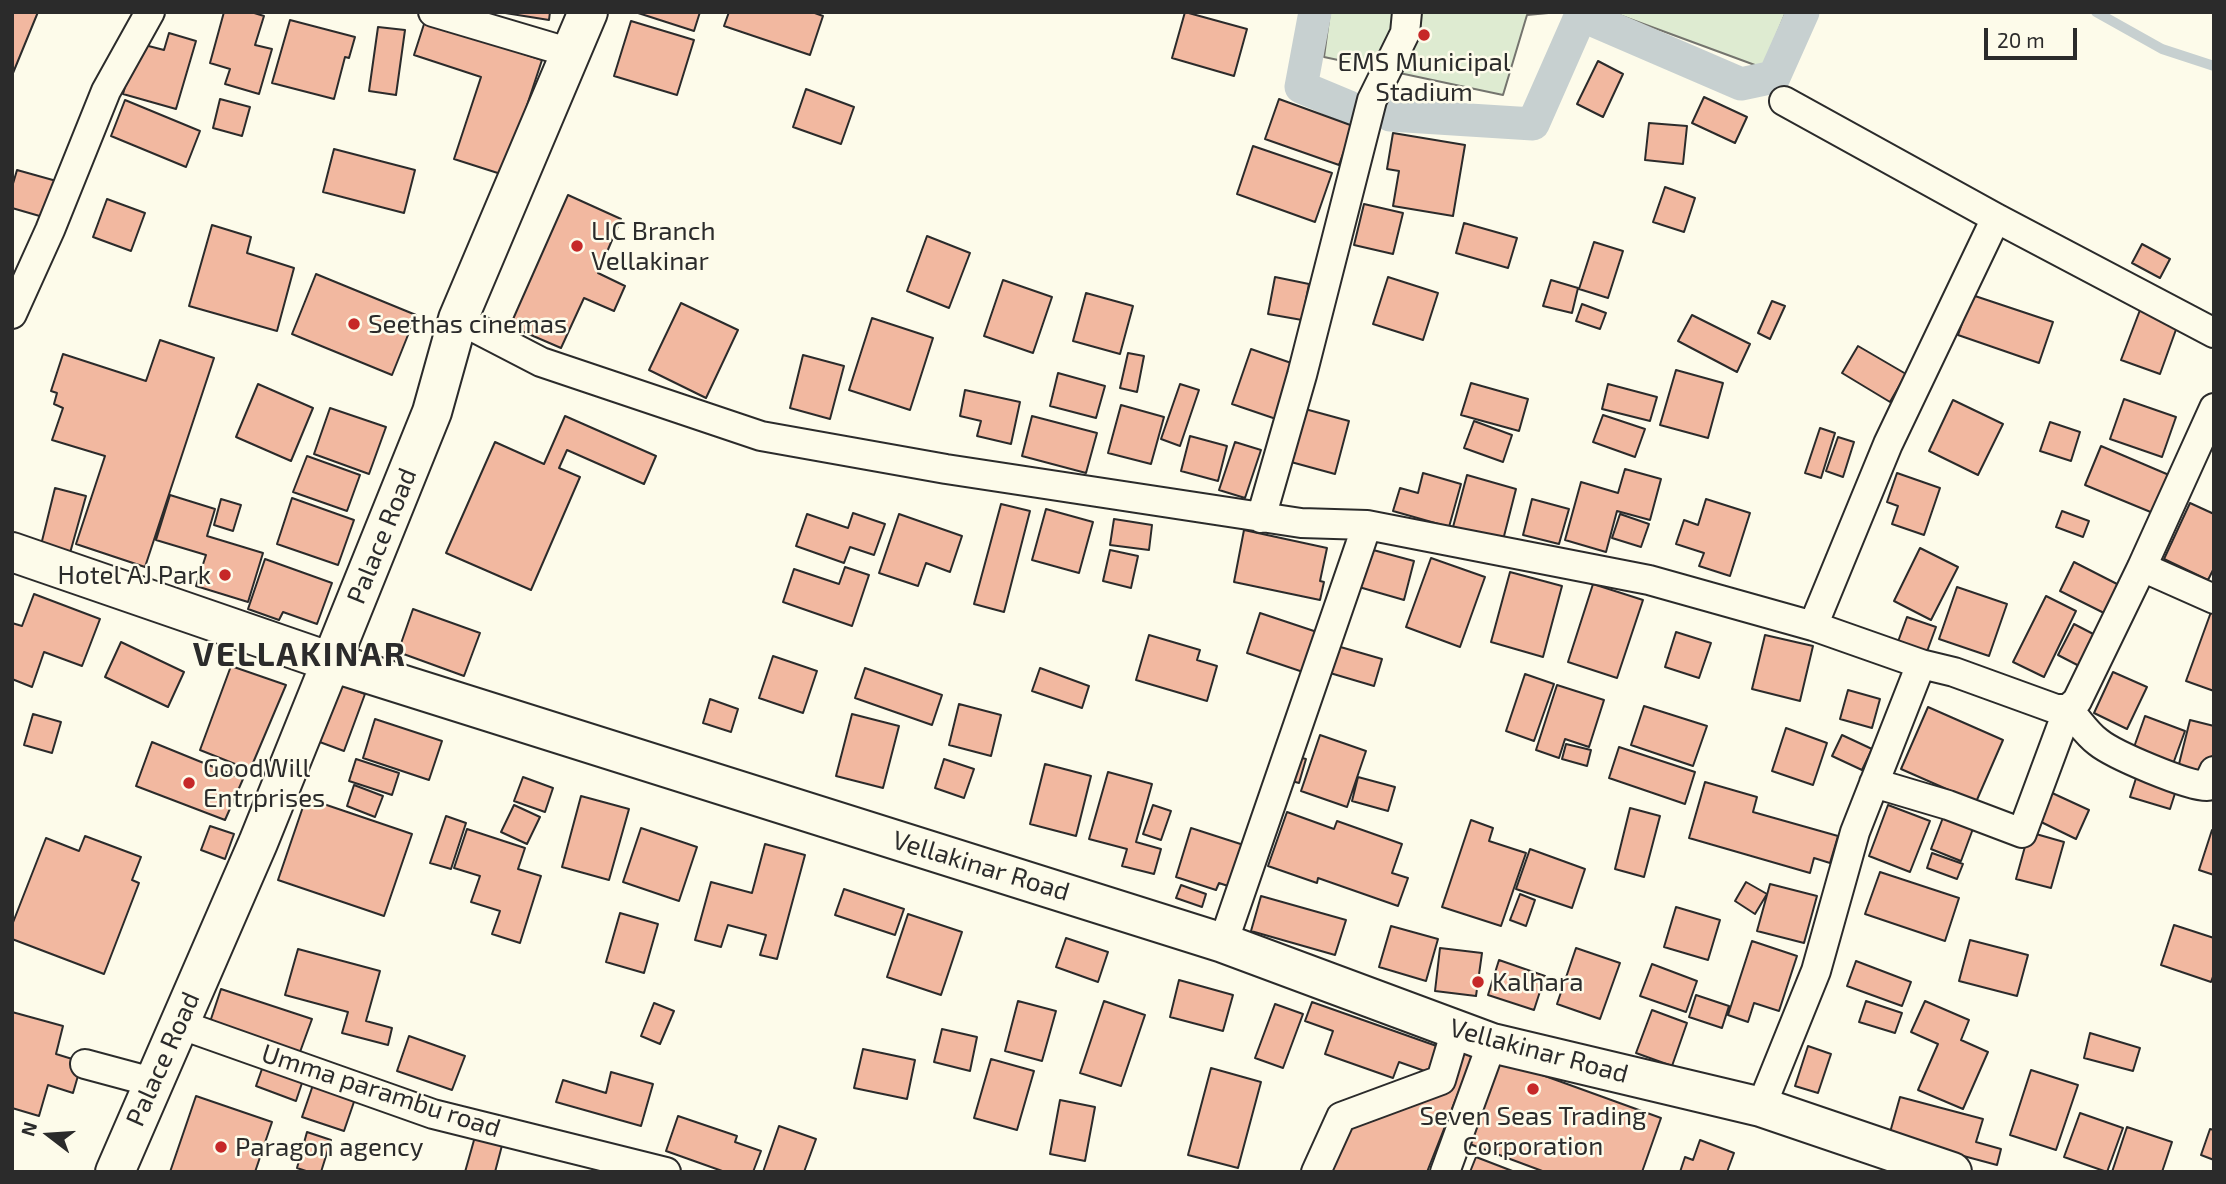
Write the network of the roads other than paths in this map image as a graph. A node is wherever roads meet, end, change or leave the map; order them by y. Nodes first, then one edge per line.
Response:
1 (150, 12) edge
2 (433, 12) edge
3 (588, 12) edge
4 (1408, 12) edge
5 (571, 53) junction
6 (1784, 101) dead end
7 (1996, 218) junction
8 (12, 314) edge
9 (458, 319) junction
10 (2214, 333) edge
11 (2214, 408) edge
12 (1261, 518) junction
13 (1367, 524) junction
14 (12, 552) edge
15 (2141, 568) junction
16 (2214, 599) edge
17 (1814, 626) junction
18 (331, 662) junction
19 (1922, 664) junction
20 (2068, 709) junction
21 (2214, 771) edge
22 (1874, 783) junction
23 (1223, 943) junction
24 (179, 1024) junction
25 (1457, 1030) junction
26 (1492, 1043) junction
27 (85, 1064) dead end
28 (152, 1082) junction
29 (1761, 1107) junction
30 (115, 1172) edge
31 (666, 1172) edge
32 (1316, 1172) edge
33 (1445, 1172) edge
34 (1952, 1172) edge

1 - 8 street
2 - 5 street
3 - 5 main road, Palace Road
4 - 12 street
5 - 9 main road, Palace Road
6 - 7 street
7 - 10 street
7 - 17 street
9 - 12 street
9 - 18 main road, Palace Road
11 - 15 street
12 - 13 street
13 - 17 street
13 - 23 street
14 - 18 main road, Vellakinar Road
15 - 16 street
15 - 20 street
17 - 19 street
18 - 23 main road, Vellakinar Road
18 - 24 main road, Palace Road
19 - 20 street
19 - 22 street
20 - 21 street
20 - 22 street
22 - 29 street
23 - 25 main road, Vellakinar Road
24 - 28 main road, Palace Road
24 - 31 street, Umma parambu road
25 - 26 main road, Vellakinar Road
25 - 32 street
26 - 29 main road, Vellakinar Road
26 - 33 street
27 - 28 street
28 - 30 main road, Palace Road
29 - 34 main road, Vellakinar Road

